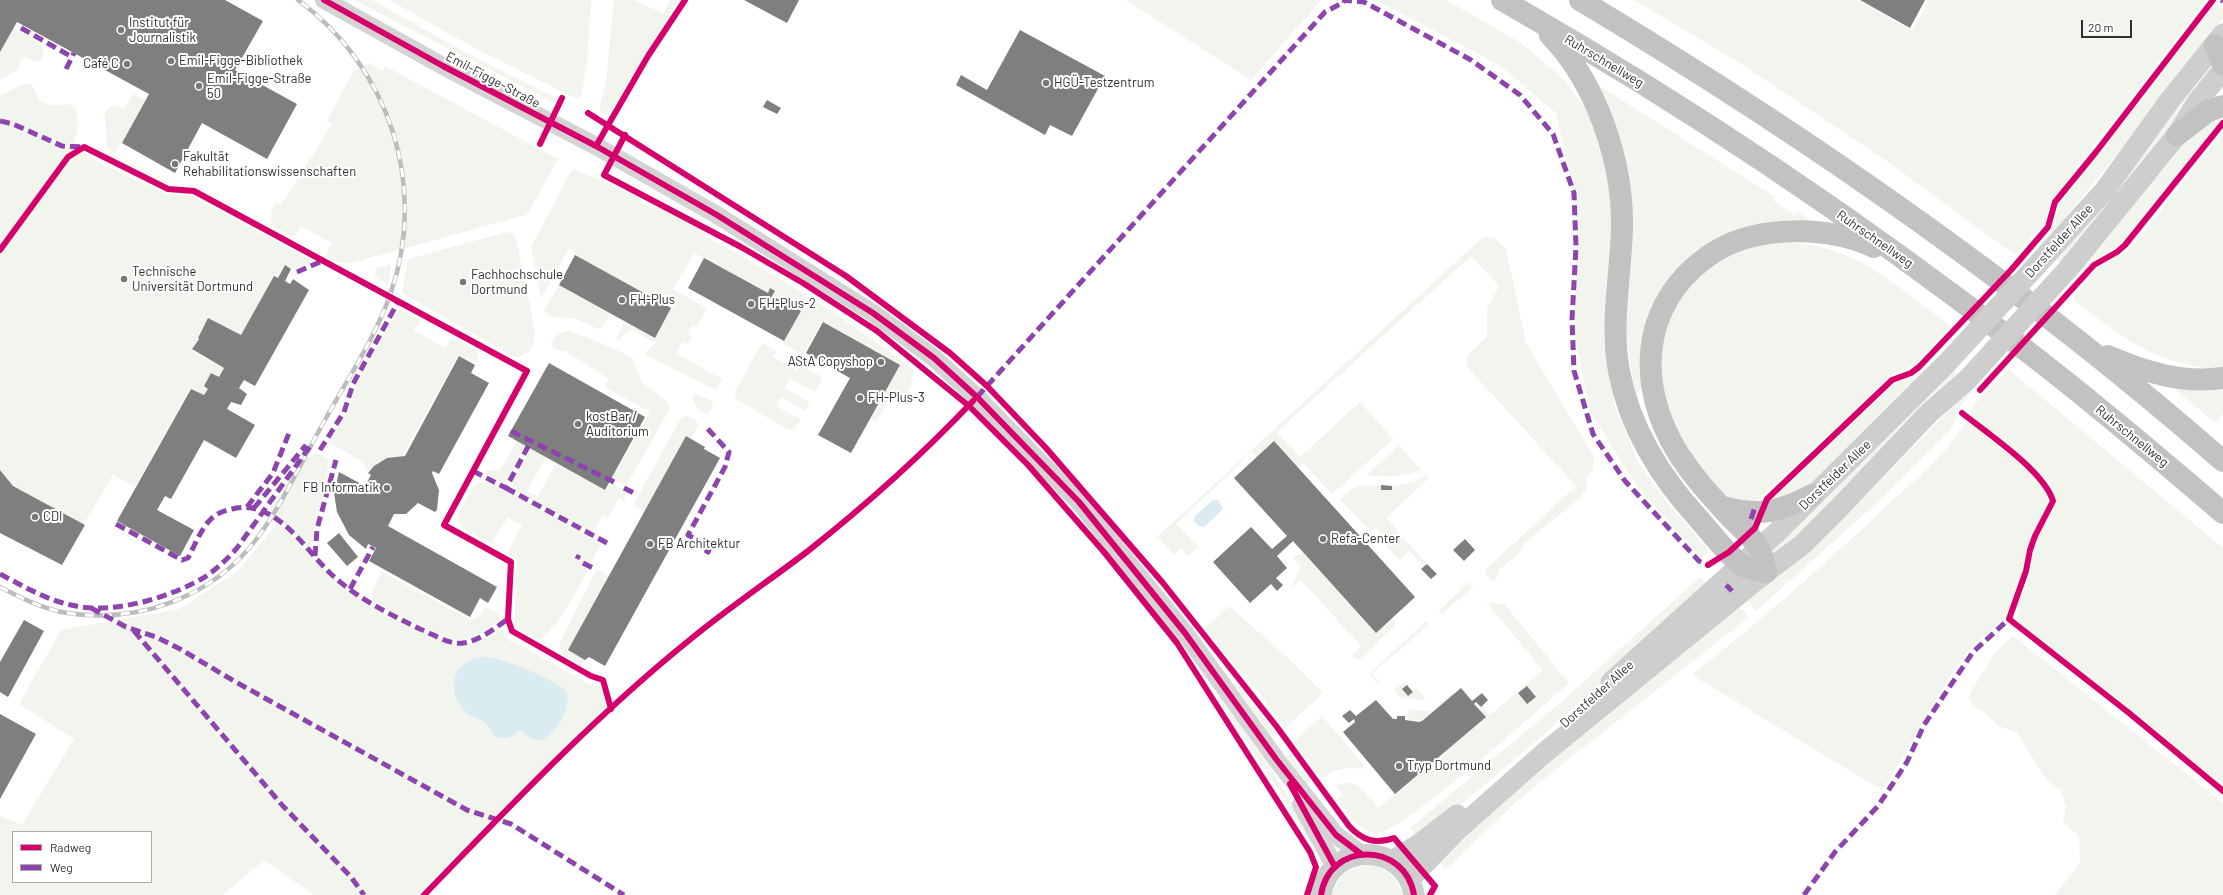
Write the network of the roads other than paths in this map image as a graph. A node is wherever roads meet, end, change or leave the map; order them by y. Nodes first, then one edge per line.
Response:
1 (324, 0) edge
2 (1580, 0) edge
3 (1507, 3) edge
4 (2220, 42) edge
5 (2223, 65) edge
6 (2223, 70) edge
7 (2223, 106) edge
8 (2177, 135) junction
9 (1909, 264) junction
10 (2067, 333) junction
11 (2223, 378) edge
12 (2223, 461) edge
13 (1812, 496) junction
14 (1720, 506) junction
15 (2223, 513) edge
16 (1759, 549) junction
17 (1741, 565) junction
18 (1766, 572) junction
19 (1276, 760) junction
20 (1361, 854) junction
21 (1392, 861) junction
22 (1335, 867) junction
23 (1412, 887) edge
24 (1321, 895) edge

1 - 19 street, Emil-Figge-Straße
2 - 10 highway
3 - 9 highway, Ruhrschnellweg
3 - 17 highway
4 - 5 highway
4 - 13 main road, Dorstfelder Allee, bridge
6 - 8 main road, Dorstfelder Allee
7 - 8 highway
8 - 18 main road, Dorstfelder Allee, bridge
9 - 14 highway
9 - 15 highway, Ruhrschnellweg
10 - 11 highway
10 - 12 highway
13 - 14 highway
13 - 16 main road, Dorstfelder Allee
14 - 16 highway
16 - 17 main road, Dorstfelder Allee
16 - 18 highway
17 - 18 highway
17 - 21 main road, Dorstfelder Allee
18 - 23 main road, Dorstfelder Allee
19 - 20 street, Emil-Figge-Straße
19 - 22 street, Emil-Figge-Straße
20 - 21 main road
20 - 22 main road
21 - 23 main road
22 - 24 main road

